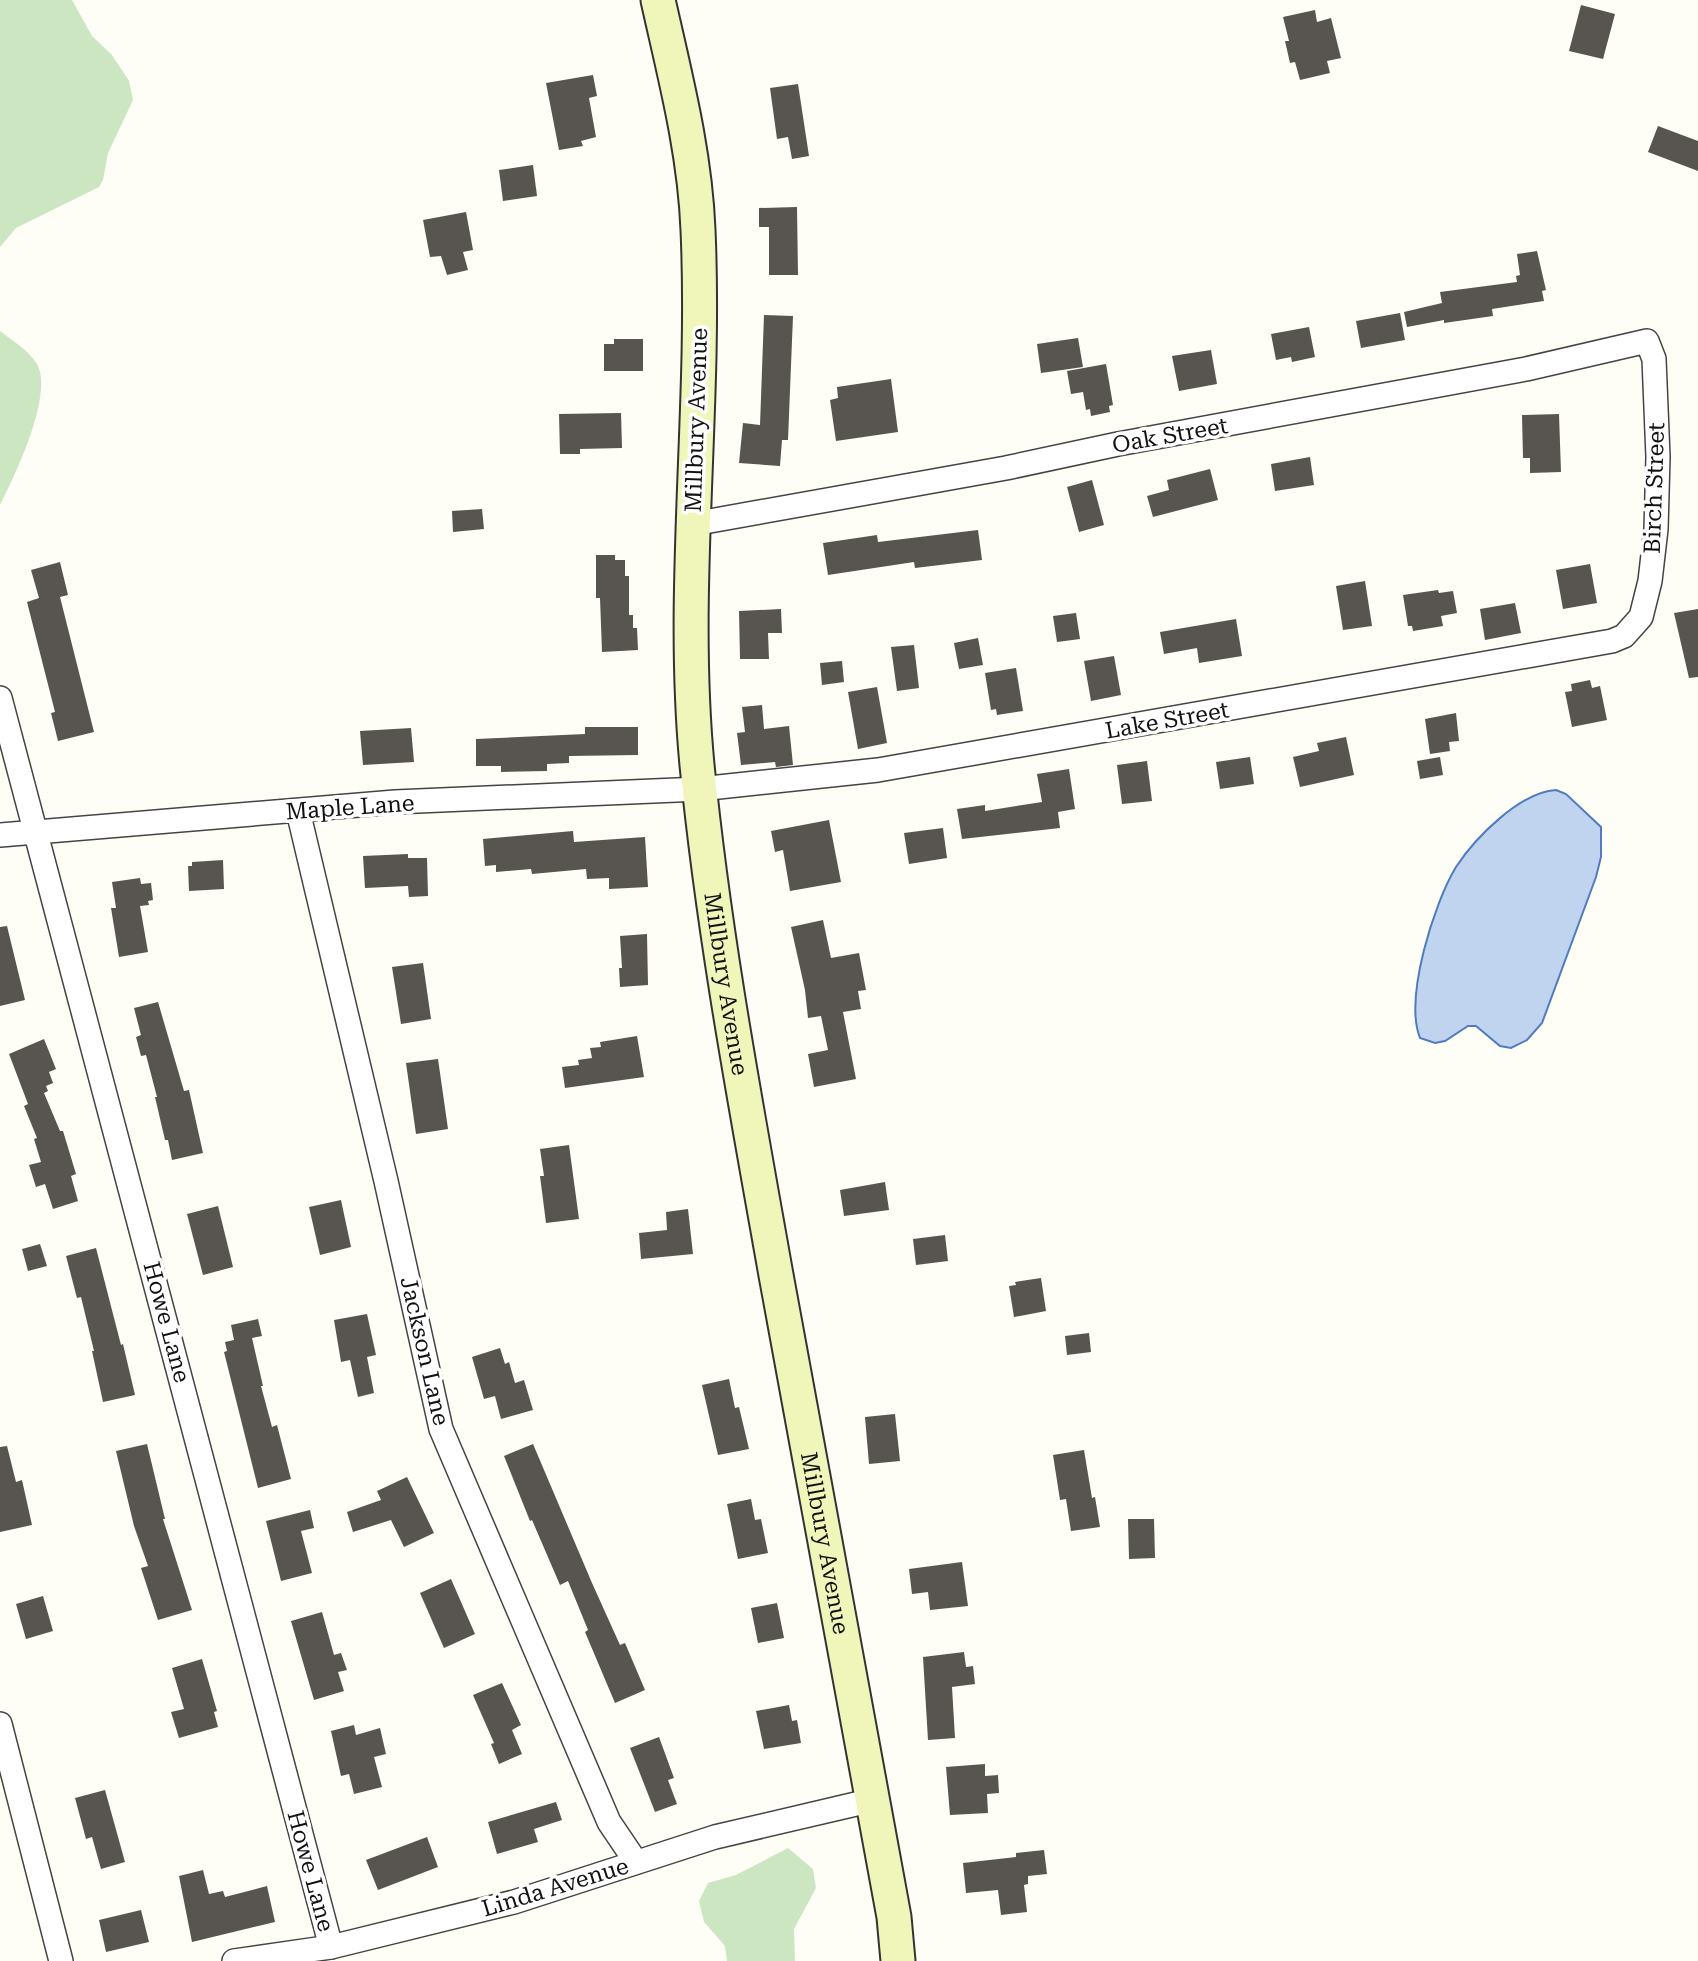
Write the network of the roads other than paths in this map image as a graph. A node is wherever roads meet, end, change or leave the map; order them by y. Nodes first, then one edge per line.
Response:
1 (658, 0) edge
2 (1647, 341) joint
3 (693, 524) junction
4 (1629, 632) joint
5 (0, 698) edge
6 (700, 789) junction
7 (298, 811) junction
8 (34, 832) junction
9 (0, 835) edge
10 (0, 1724) edge
11 (873, 1800) junction
12 (636, 1862) junction
13 (331, 1947) junction
14 (61, 1961) edge
15 (233, 1961) edge
16 (898, 1961) edge

1 - 3 main road, Millbury Avenue
2 - 3 street, Oak Street
2 - 4 street, Birch Street
3 - 6 main road, Millbury Avenue
4 - 6 street, Lake Street
5 - 8 street, Howe Lane
6 - 7 street, Maple Lane
6 - 11 main road, Millbury Avenue
7 - 8 street, Maple Lane
7 - 12 street, Jackson Lane
8 - 9 street, Maple Lane
8 - 13 street, Howe Lane
10 - 14 street
11 - 12 street, Linda Avenue
11 - 16 main road, Millbury Avenue
12 - 13 street, Linda Avenue
13 - 15 street, Linda Avenue

